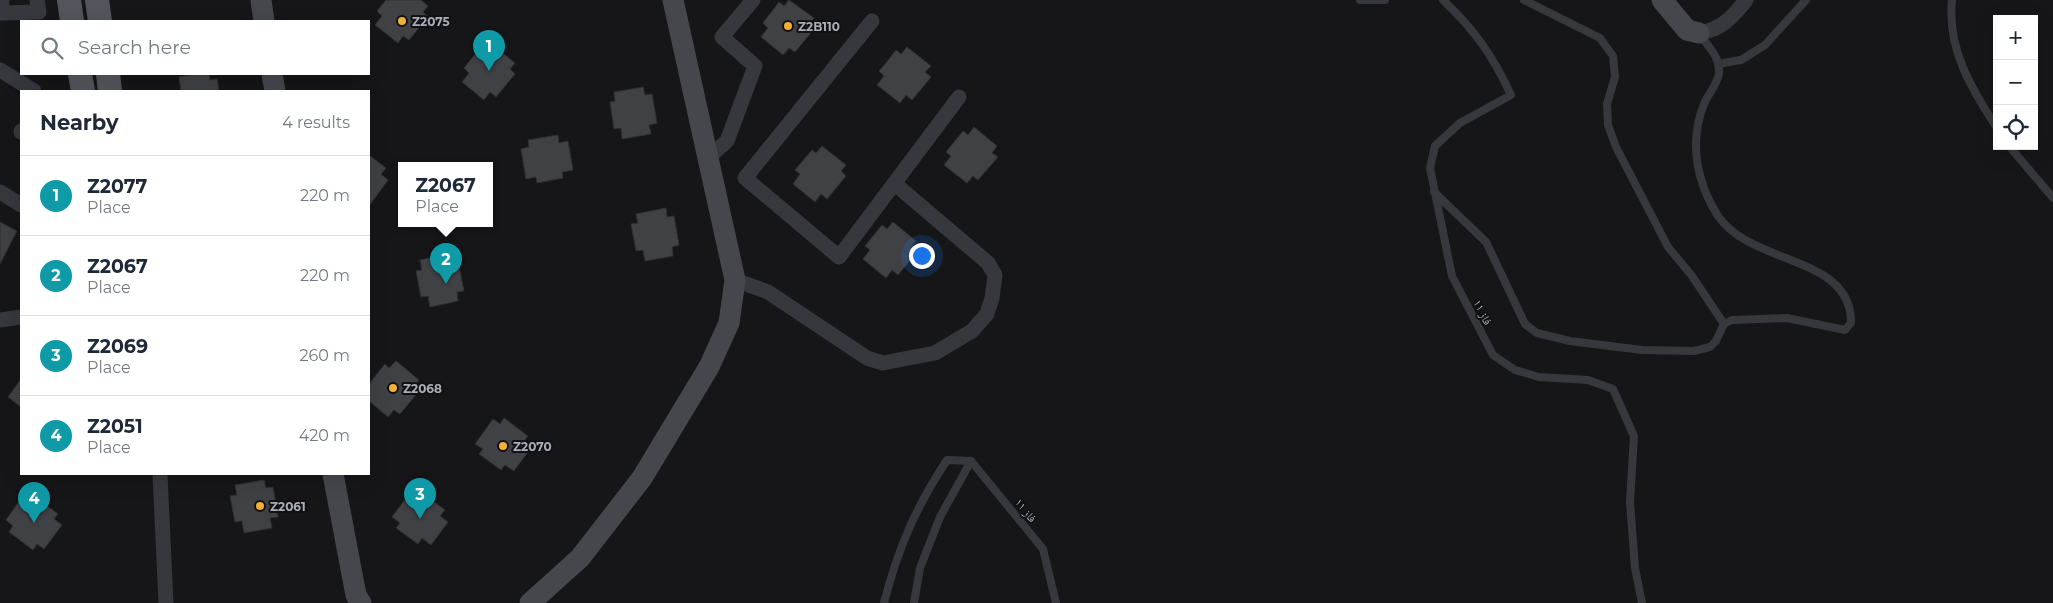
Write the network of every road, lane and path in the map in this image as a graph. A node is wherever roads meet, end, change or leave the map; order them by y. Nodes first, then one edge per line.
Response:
1 (2, 0) edge
2 (37, 0) edge
3 (69, 0) edge
4 (97, 0) edge
5 (261, 0) edge
6 (673, 0) edge
7 (753, 0) edge
8 (1360, 0) edge
9 (1385, 0) edge
10 (1443, 0) edge
11 (1524, 0) edge
12 (1662, 0) edge
13 (1746, 0) edge
14 (1806, 0) edge
15 (1952, 0) edge
16 (72, 20) edge
17 (100, 20) edge
18 (264, 20) edge
19 (872, 21) dead end
20 (1699, 33) junction
21 (1718, 64) junction
22 (0, 70) edge
23 (80, 75) edge
24 (108, 75) edge
25 (272, 75) edge
26 (32, 90) edge
27 (83, 90) edge
28 (110, 90) edge
29 (275, 90) edge
30 (959, 97) dead end
31 (1993, 121) edge
32 (2012, 150) edge
33 (708, 158) junction
34 (895, 184) junction
35 (0, 192) edge
36 (1434, 192) junction
37 (2053, 198) edge
38 (20, 204) edge
39 (735, 280) junction
40 (20, 317) edge
41 (0, 320) edge
42 (1724, 324) junction
43 (971, 461) junction
44 (160, 475) edge
45 (333, 475) edge
46 (166, 603) edge
47 (361, 603) edge
48 (530, 603) edge
49 (884, 603) edge
50 (914, 603) edge
51 (1056, 603) edge
52 (1642, 603) edge

1 - 2 street
3 - 16 main road
4 - 17 main road
5 - 18 street
6 - 33 street
7 - 33 street
8 - 9 lane
10 - 36 lane, فاز ۱۱
11 - 42 lane
12 - 20 street
13 - 20 street
14 - 21 lane
15 - 31 lane
19 - 34 street
20 - 21 lane
21 - 42 lane
22 - 26 street
23 - 27 main road
24 - 28 main road
25 - 29 street
30 - 34 street
32 - 37 lane
33 - 39 street
34 - 39 street
35 - 38 street
36 - 42 lane
36 - 52 lane, فاز ۱۱
39 - 48 street
40 - 41 street
43 - 49 lane
43 - 50 lane
43 - 51 lane, فاز ۱۱
44 - 46 street
45 - 47 street

